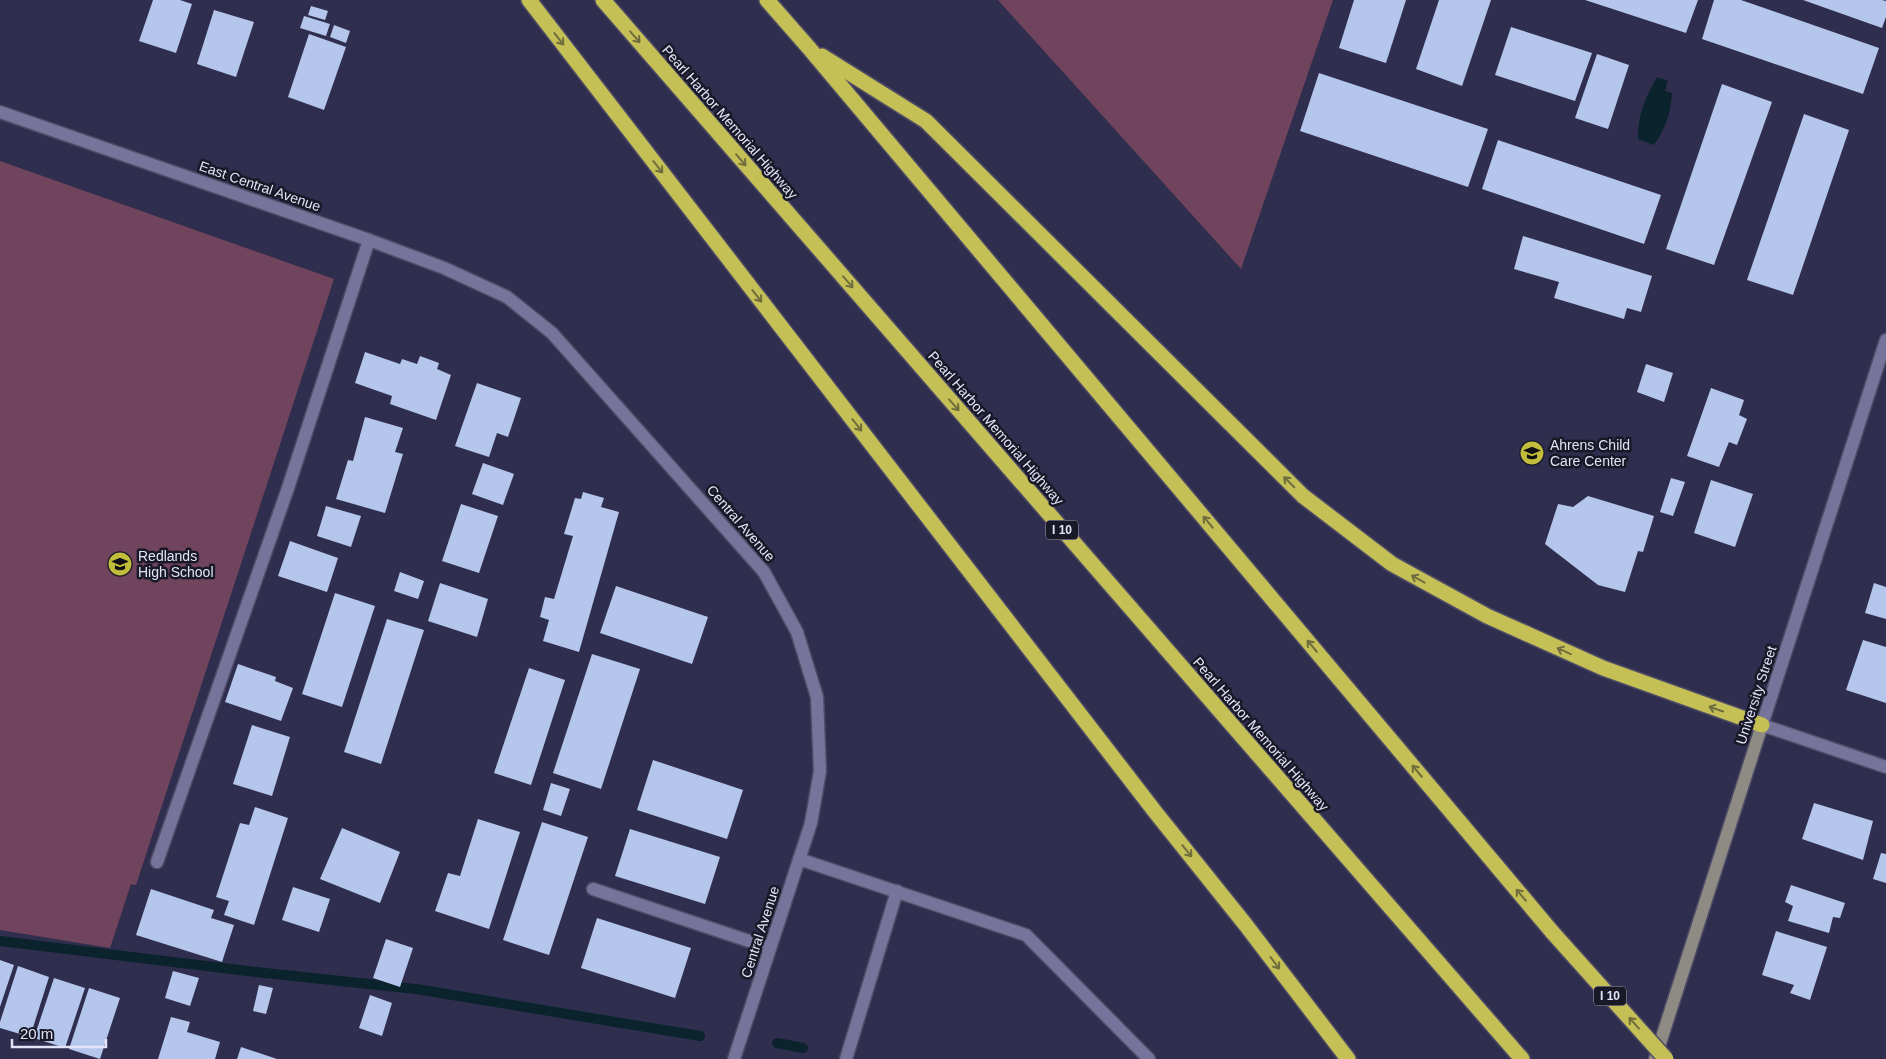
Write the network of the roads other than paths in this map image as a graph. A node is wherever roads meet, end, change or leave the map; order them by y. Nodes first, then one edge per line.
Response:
1 (529, 0) edge
2 (603, 0) edge
3 (767, 0) edge
4 (809, 48) junction
5 (0, 112) edge
6 (369, 240) junction
7 (508, 297) joint
8 (1886, 340) edge
9 (1762, 725) junction
10 (1886, 767) edge
11 (799, 859) junction
12 (156, 862) dead end
13 (593, 889) dead end
14 (897, 891) junction
15 (770, 948) junction
16 (734, 1059) edge
17 (846, 1059) edge
18 (1149, 1059) edge
19 (1348, 1059) edge
20 (1522, 1059) edge
21 (1655, 1059) edge
22 (1666, 1059) edge

1 -> 19 highway
2 -> 20 highway, Pearl Harbor Memorial Highway / I 10
3 - 4 highway, I 10
9 -> 4 highway
22 -> 4 highway, I 10, bridge
5 - 6 street, East Central Avenue
6 - 7 street, East Central Avenue
6 - 12 street
7 - 11 street, Central Avenue
8 - 9 street, University Street
9 - 10 street
9 - 21 main road, University Street
11 - 14 street
11 - 15 street, Central Avenue
13 - 15 street
14 - 17 street
14 - 18 street
15 - 16 street, Central Avenue

